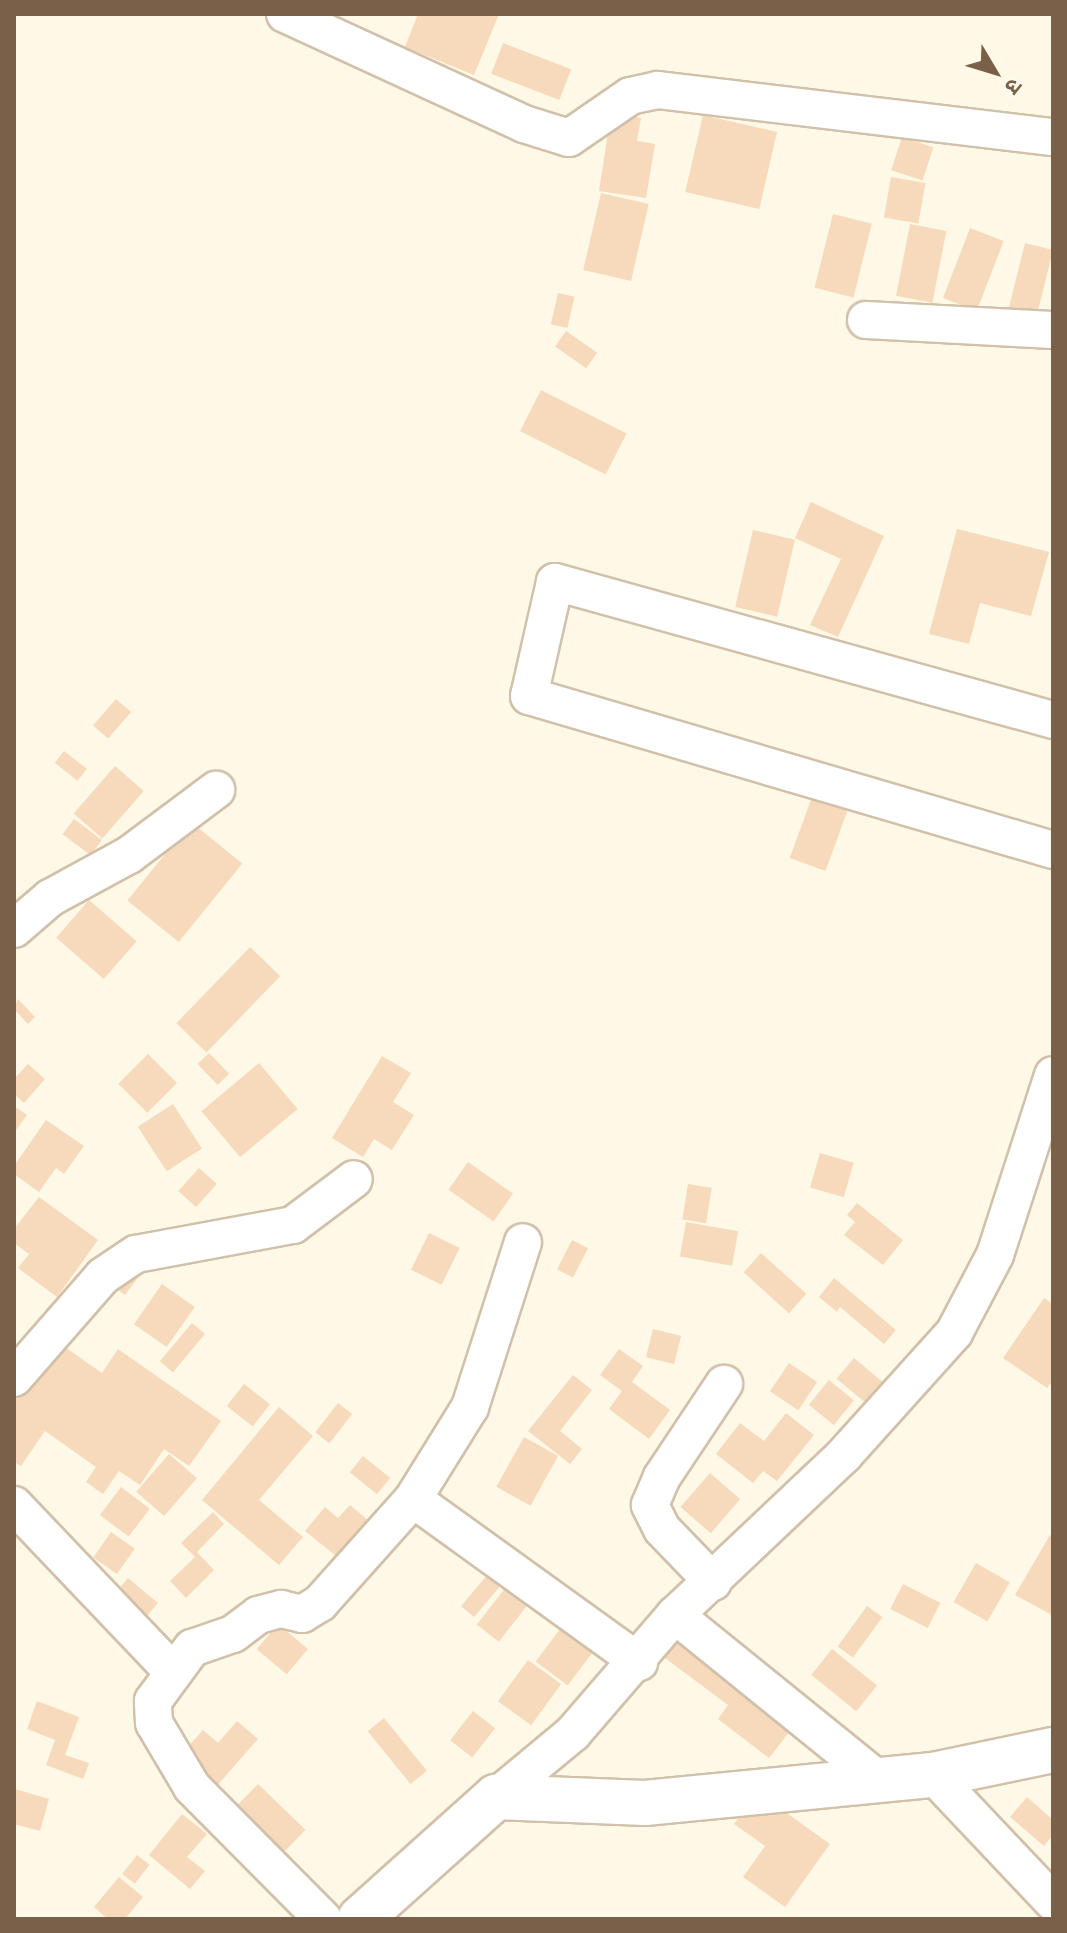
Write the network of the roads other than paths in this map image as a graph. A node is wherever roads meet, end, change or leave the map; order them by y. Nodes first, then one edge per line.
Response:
1 (285, 14) edge
2 (1053, 137) edge
3 (866, 320) dead end
4 (1053, 330) edge
5 (1053, 720) edge
6 (216, 790) dead end
7 (1053, 850) edge
8 (14, 929) edge
9 (1053, 1075) edge
10 (354, 1179) dead end
11 (523, 1242) dead end
12 (14, 1378) edge
13 (724, 1384) dead end
14 (413, 1499) junction
15 (14, 1505) edge
16 (713, 1582) junction
17 (675, 1615) junction
18 (639, 1662) junction
19 (172, 1671) junction
20 (1053, 1750) edge
21 (933, 1775) junction
22 (875, 1777) junction
23 (496, 1797) junction
24 (1053, 1902) edge
25 (323, 1919) edge
26 (360, 1919) edge

1 - 2 street
3 - 4 street
5 - 7 street
6 - 8 street
9 - 16 street
10 - 12 street
11 - 14 street
13 - 16 street
14 - 18 street
14 - 19 street
15 - 19 street
16 - 17 street
17 - 18 street
17 - 22 street
18 - 23 street
19 - 25 street
20 - 21 street
21 - 22 street
21 - 24 street
22 - 23 street
23 - 26 street

